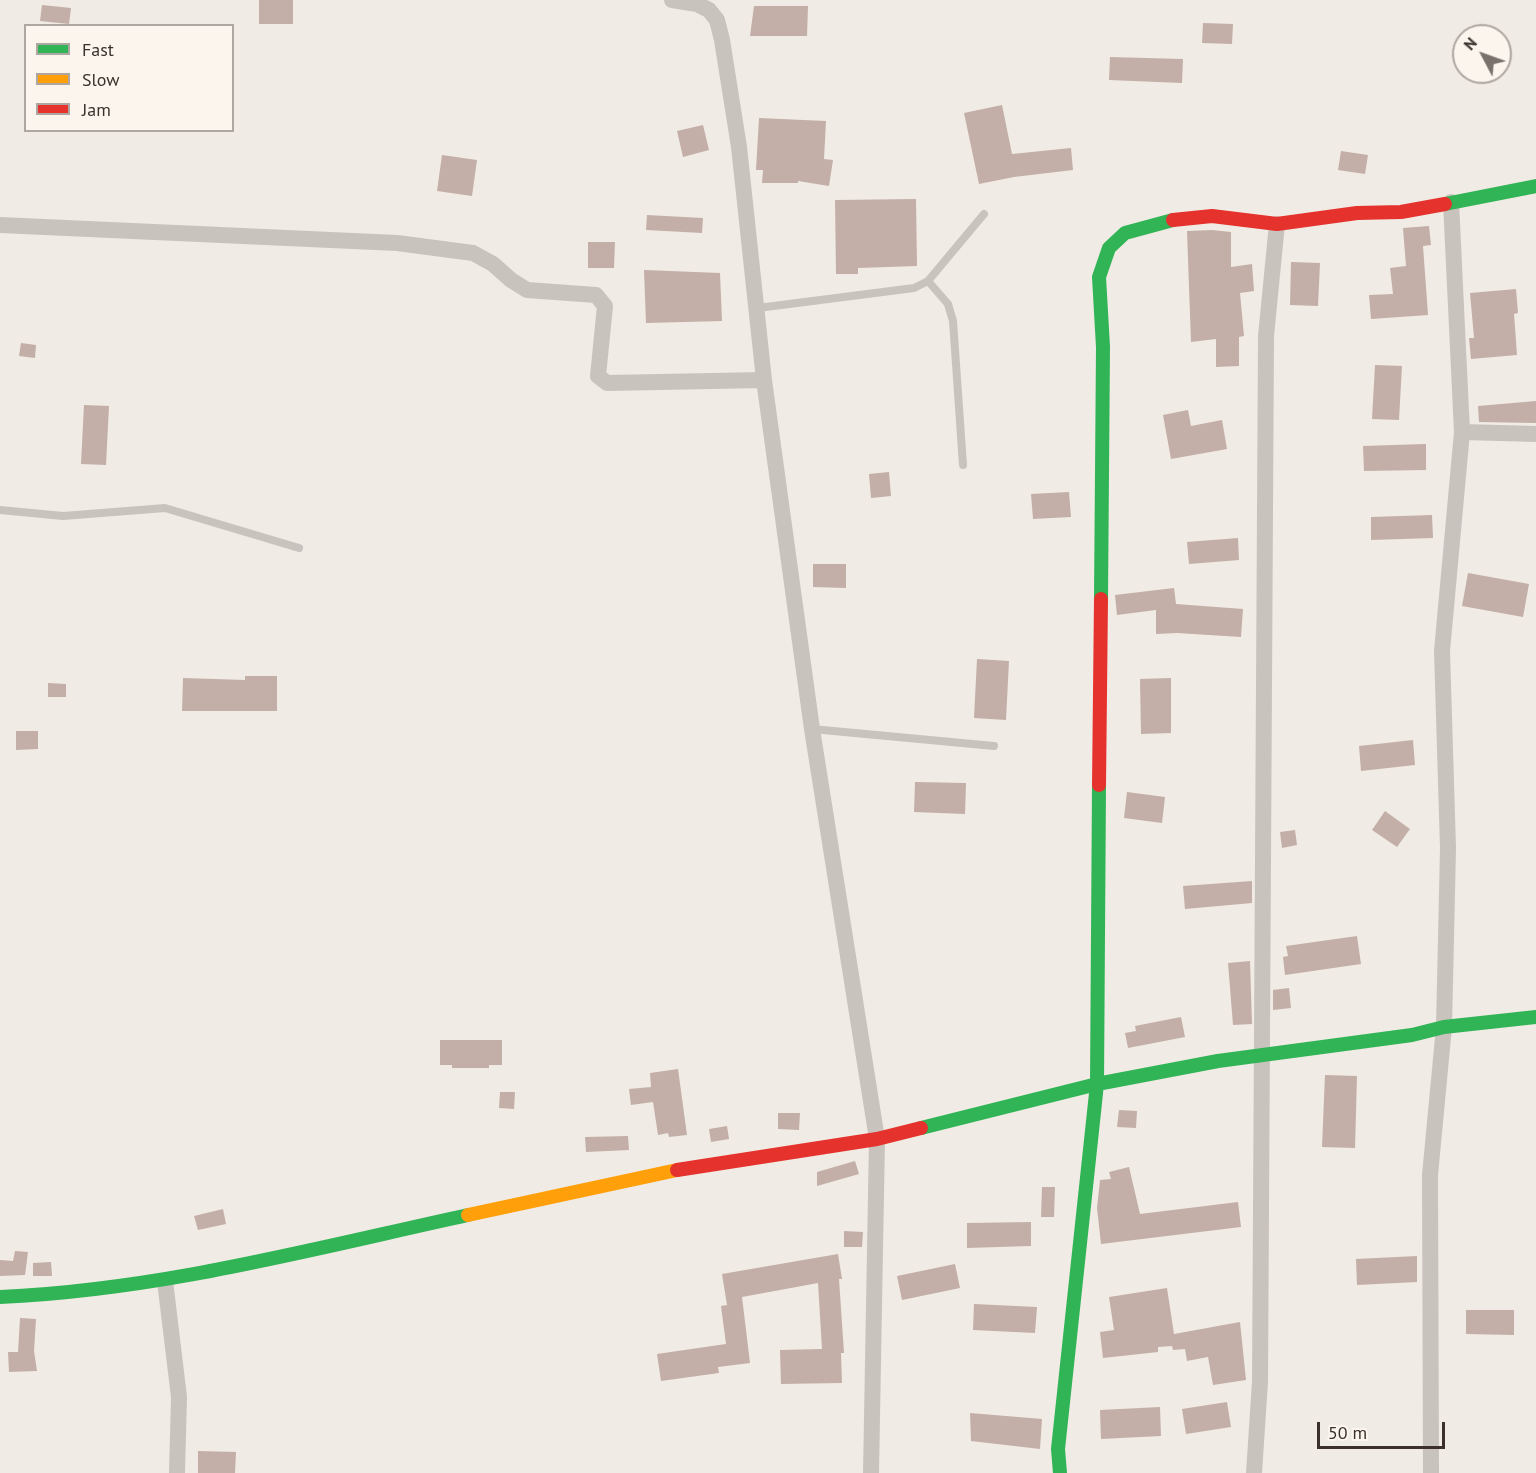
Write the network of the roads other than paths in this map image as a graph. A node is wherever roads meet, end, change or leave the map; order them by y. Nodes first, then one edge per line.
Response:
1 (672, 0) edge
2 (1536, 186) edge
3 (1451, 202) junction
4 (984, 214) dead end
5 (1277, 224) junction
6 (0, 225) edge
7 (928, 281) junction
8 (758, 308) junction
9 (764, 380) junction
10 (1462, 432) junction
11 (1536, 434) edge
12 (963, 465) dead end
13 (0, 510) edge
14 (299, 548) dead end
15 (812, 729) junction
16 (994, 746) dead end
17 (1536, 1017) edge
18 (1444, 1027) junction
19 (1263, 1055) junction
20 (1097, 1084) junction
21 (877, 1138) junction
22 (165, 1281) junction
23 (0, 1296) edge
24 (177, 1473) edge
25 (871, 1473) edge
26 (1060, 1473) edge
27 (1254, 1473) edge
28 (1431, 1473) edge

1 - 8 street
2 - 3 street
3 - 5 street
3 - 10 street
4 - 7 lane
5 - 19 street
5 - 20 street
6 - 9 street
7 - 8 lane
7 - 12 lane
8 - 9 street
9 - 15 street
10 - 11 street
10 - 18 street
13 - 14 lane
15 - 16 lane
15 - 21 street
17 - 18 street
18 - 19 street
18 - 28 street
19 - 20 street
19 - 27 street
20 - 21 street
20 - 26 street
21 - 22 street
21 - 25 street
22 - 23 street
22 - 24 street

